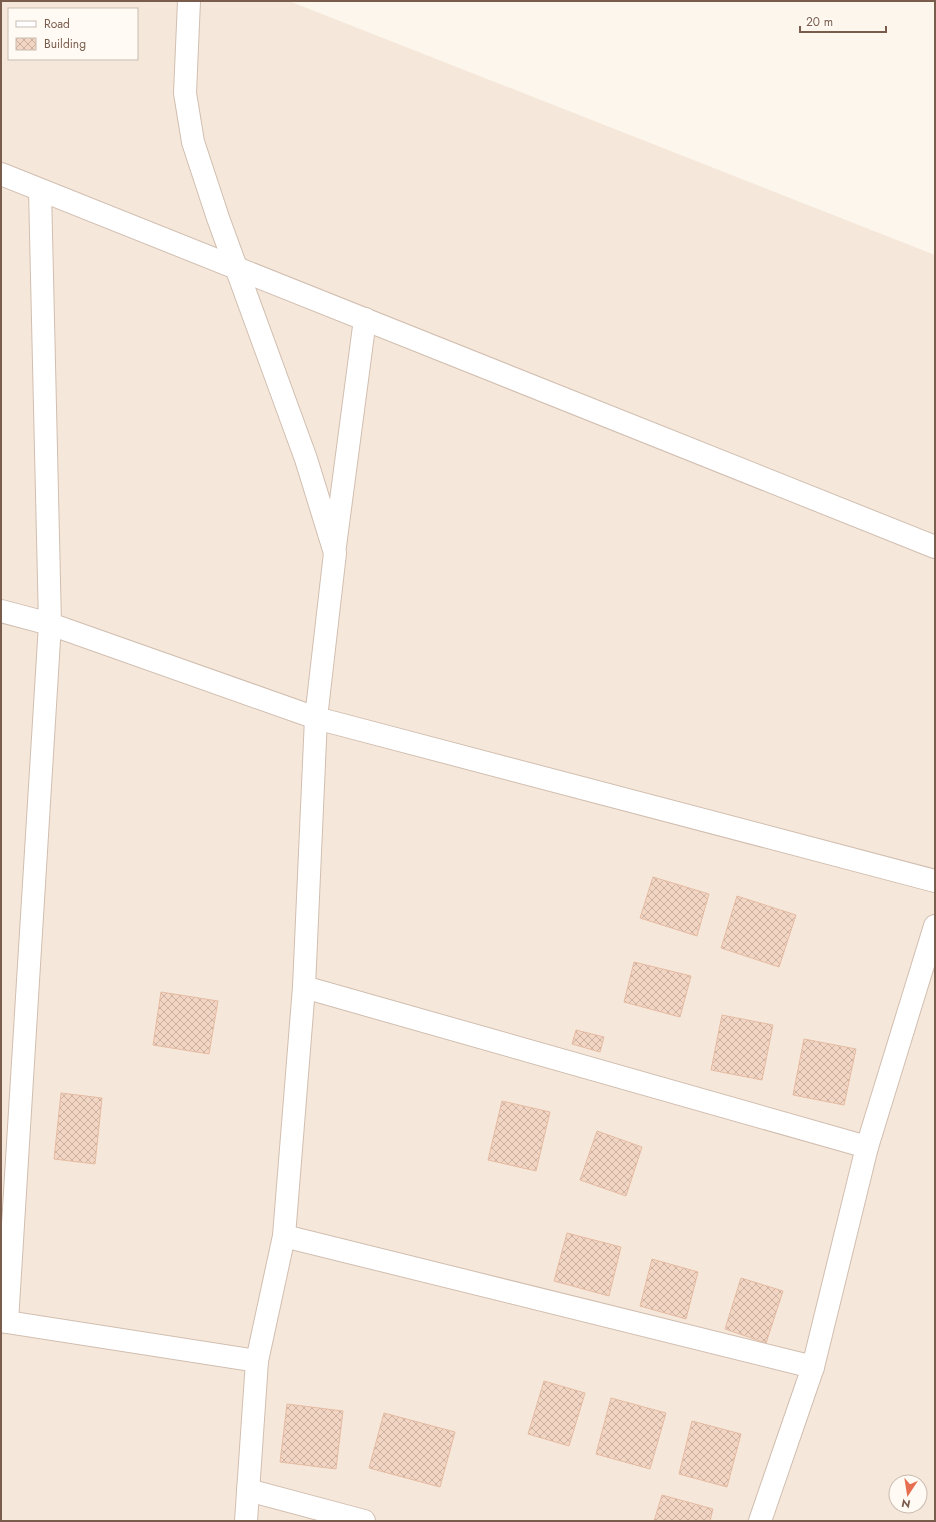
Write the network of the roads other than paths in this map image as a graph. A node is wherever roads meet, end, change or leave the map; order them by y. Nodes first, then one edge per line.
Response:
1 (189, 1) edge
2 (1, 174) edge
3 (40, 190) junction
4 (236, 267) junction
5 (365, 319) junction
6 (935, 547) edge
7 (334, 553) junction
8 (1, 611) edge
9 (50, 624) junction
10 (316, 718) junction
11 (935, 881) edge
12 (935, 926) edge
13 (304, 987) junction
14 (867, 1147) junction
15 (284, 1236) junction
16 (4, 1321) edge
17 (257, 1361) junction
18 (814, 1367) junction
19 (248, 1490) junction
20 (246, 1521) edge
21 (364, 1521) edge
22 (760, 1521) edge

1 - 4 street
2 - 3 street
3 - 4 street
3 - 9 street
4 - 5 street
4 - 7 street
5 - 6 street
5 - 7 street
7 - 10 street
8 - 9 street
9 - 10 street
9 - 16 street
10 - 11 street
10 - 13 street
12 - 14 street
13 - 14 street
13 - 15 street
14 - 18 street
15 - 17 street
15 - 18 street
16 - 17 street
17 - 19 street
18 - 22 street
19 - 20 street
19 - 21 street

